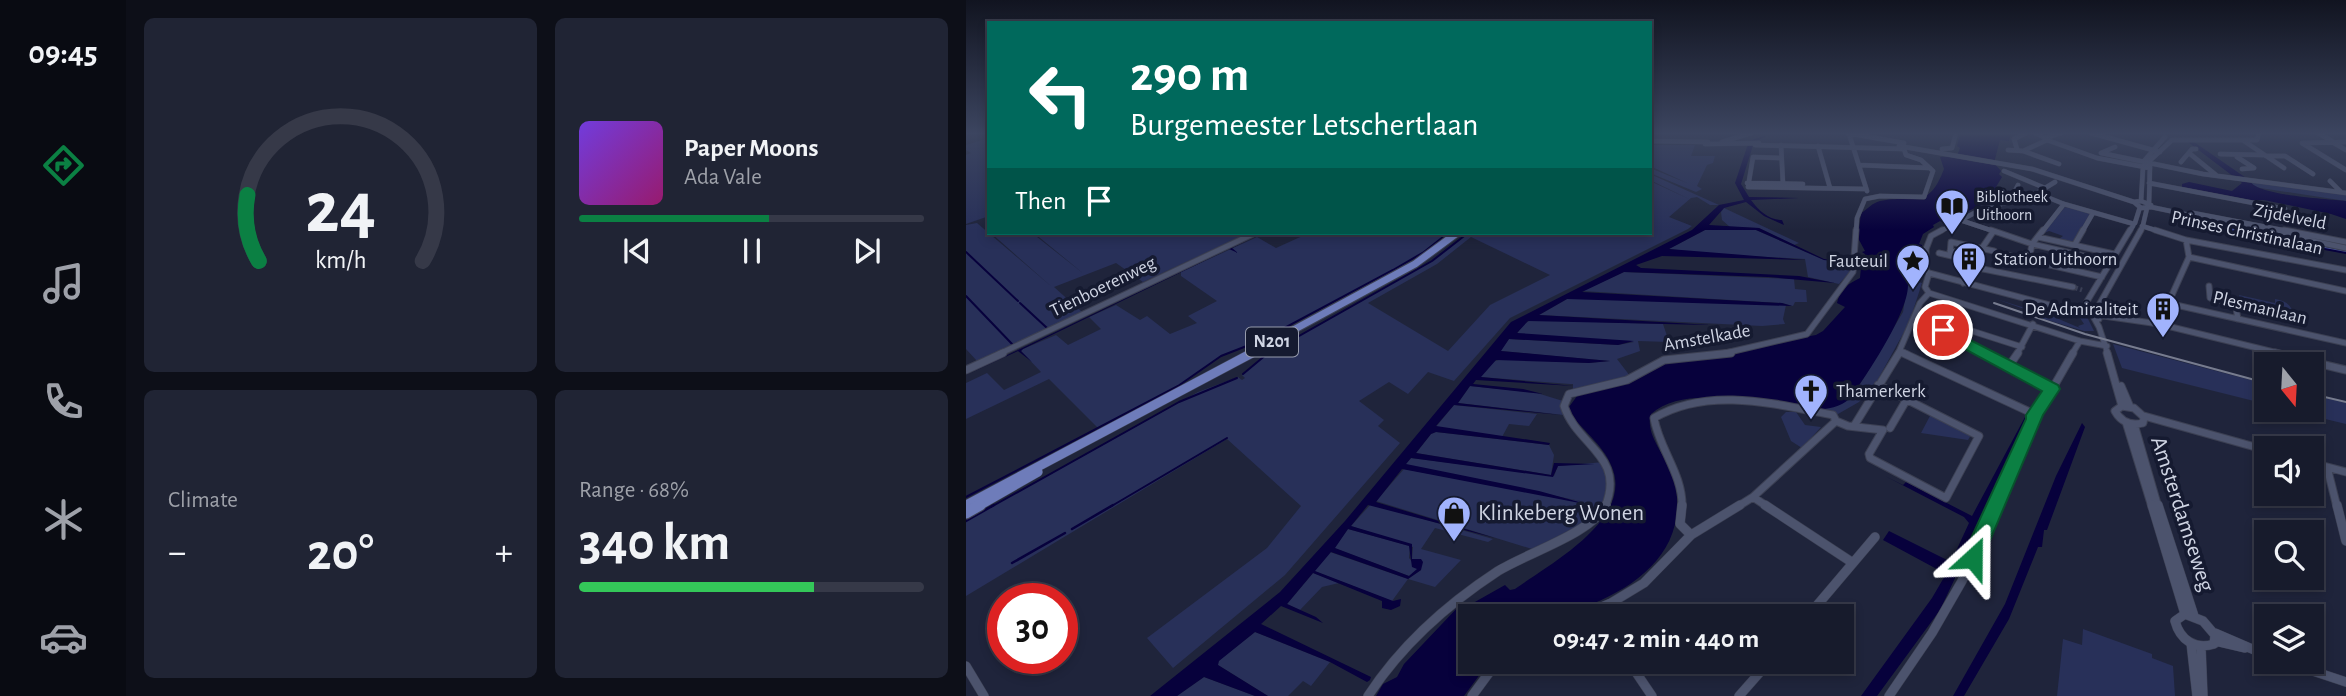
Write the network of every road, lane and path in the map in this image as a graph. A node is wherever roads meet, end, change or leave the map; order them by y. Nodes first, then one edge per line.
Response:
1 (1751, 165) edge
2 (1782, 165) edge
3 (1824, 165) edge
4 (1859, 165) edge
5 (1871, 165) edge
6 (1928, 165) edge
7 (2010, 165) edge
8 (2135, 165) edge
9 (2204, 165) edge
10 (2249, 165) edge
11 (2280, 165) edge
12 (2300, 165) edge
13 (2150, 166) junction
14 (2143, 167) junction
15 (1931, 168) junction
16 (2284, 168) dead end
17 (2242, 169) dead end
18 (2004, 171) dead end
19 (2313, 174) dead end
20 (2216, 175) junction
21 (2330, 181) dead end
22 (2054, 182) dead end
23 (2149, 183) junction
24 (1783, 184) junction
25 (1748, 185) junction
26 (2018, 186) dead end
27 (1830, 187) junction
28 (2045, 188) junction
29 (2149, 190) junction
30 (2157, 191) dead end
31 (2344, 192) edge
32 (1867, 193) junction
33 (2037, 193) junction
34 (2026, 196) junction
35 (2064, 204) junction
36 (2137, 204) junction
37 (2149, 206) junction
38 (2285, 209) dead end
39 (2093, 213) junction
40 (2185, 215) junction
41 (1960, 220) junction
42 (2134, 224) junction
43 (2142, 226) junction
44 (1993, 232) junction
45 (1251, 235) edge
46 (1454, 235) edge
47 (2038, 237) junction
48 (2186, 240) junction
49 (2346, 242) edge
50 (2032, 244) junction
51 (2075, 244) junction
52 (1982, 248) junction
53 (2346, 248) edge
54 (1994, 251) dead end
55 (1939, 253) dead end
56 (2002, 254) dead end
57 (2114, 254) junction
58 (2189, 257) junction
59 (1981, 260) dead end
60 (2029, 260) junction
61 (1967, 261) junction
62 (2110, 262) junction
63 (2346, 270) edge
64 (1929, 274) junction
65 (2102, 277) junction
66 (1963, 283) junction
67 (2209, 286) dead end
68 (2073, 287) tunnel mouth
69 (2082, 290) tunnel mouth
70 (2346, 292) edge
71 (1929, 293) junction
72 (2091, 293) junction
73 (2167, 303) junction
74 (2095, 315) junction
75 (2238, 319) junction
76 (2033, 324) junction
77 (2160, 324) junction
78 (2080, 341) junction
79 (2346, 344) edge
80 (2107, 346) junction
81 (2022, 347) junction
82 (1900, 351) junction
83 (2009, 366) junction
84 (966, 370) edge
85 (2346, 370) edge
86 (1878, 385) junction
87 (2052, 389) junction
88 (1907, 399) junction
89 (2126, 407) junction
90 (2035, 415) junction
91 (2144, 418) junction
92 (1836, 421) junction
93 (2130, 424) junction
94 (1854, 426) junction
95 (1890, 428) dead end
96 (1083, 445) junction
97 (2254, 447) edge
98 (2324, 466) edge
99 (2327, 467) junction
100 (2346, 472) edge
101 (1753, 497) junction
102 (966, 505) edge
103 (966, 513) edge
104 (1691, 535) junction
105 (1875, 537) dead end
106 (2346, 541) edge
107 (1853, 562) junction
108 (1614, 604) edge
109 (1818, 604) edge
110 (2190, 615) junction
111 (2215, 637) junction
112 (2196, 645) junction
113 (2254, 651) edge
114 (966, 666) edge
115 (1488, 674) edge
116 (1637, 674) edge
117 (1758, 674) edge
118 (2322, 674) edge
119 (2346, 682) edge
120 (984, 696) edge
121 (1368, 696) edge
122 (1472, 696) edge
123 (1652, 696) edge
124 (1739, 696) edge
125 (1889, 696) edge
126 (2197, 696) edge
127 (2203, 696) edge

1 - 25 street
2 - 24 street
3 - 27 street
4 - 32 street
5 - 15 street
6 - 15 street
7 - 36 street
8 - 14 street
9 - 20 street
10 - 17 street
11 - 16 street
12 - 19 street
13 - 14 street
13 - 20 street
13 - 23 street
14 - 36 street
15 - 32 street
18 - 28 street
20 - 31 street
21 - 31 street
22 - 28 street
23 - 29 street
23 - 38 street
24 - 25 street
24 - 27 street
25 - 27 street
26 - 34 street
27 - 32 street
28 - 33 street
29 - 30 street
29 - 37 street
32 - 121 street, Amstelkade
33 - 34 street
33 - 35 street, Prinses Christinalaan
34 - 41 street
35 - 39 street, Prinses Christinalaan
35 - 47 street
36 - 37 street
36 - 42 street
37 - 40 street
37 - 43 street
39 - 42 street, Prinses Christinalaan
39 - 51 street
40 - 49 street, Zijdelveld
40 - 53 street
41 - 44 street
41 - 64 street
42 - 43 street, Prinses Christinalaan
42 - 57 street
43 - 48 street, Prinses Christinalaan
43 - 74 street
44 - 50 street
44 - 52 street
45 - 84 street, Tienboerenweg
46 - 96 main road, N201
47 - 50 street
47 - 51 street
48 - 58 street
48 - 63 street, Prinses Christinalaan
50 - 60 street
50 - 62 street
51 - 57 street
52 - 54 street
52 - 55 street
56 - 60 street
57 - 62 street
58 - 70 street
58 - 73 street
59 - 61 street
60 - 65 street
61 - 66 street
61 - 68 street
62 - 65 street
64 - 66 street
64 - 71 street
65 - 72 street
66 - 74 street
67 - 75 street
69 - 72 street
71 - 76 street
71 - 82 street
72 - 74 street
73 - 75 street, Plesmanlaan
73 - 77 street
74 - 77 street
74 - 80 street
75 - 79 street, Plesmanlaan
76 - 78 street
76 - 81 street
77 - 85 street
78 - 80 street
78 - 87 street
80 - 89 street
81 - 83 street
81 - 83 street
82 - 86 street
82 - 90 street
83 - 87 street
86 - 88 street
86 - 94 street
87 - 90 street
88 - 94 street
88 - 95 street
89 - 91 street
89 - 93 street, Amsterdamseweg
90 - 125 street
91 - 93 street
91 - 97 street
92 - 94 street
92 - 101 street
92 - 104 street
93 - 110 street, Amsterdamseweg
96 - 102 main road, N201
96 - 103 main road, N201
98 - 99 street
99 - 100 street
99 - 106 street
101 - 104 street
101 - 107 street
104 - 108 street
105 - 107 street
107 - 109 street
110 - 111 street
110 - 112 street, Amsterdamseweg
111 - 112 street
111 - 113 street
112 - 126 street
112 - 127 street
114 - 120 street
115 - 122 street
116 - 123 street
117 - 124 street
118 - 119 street

